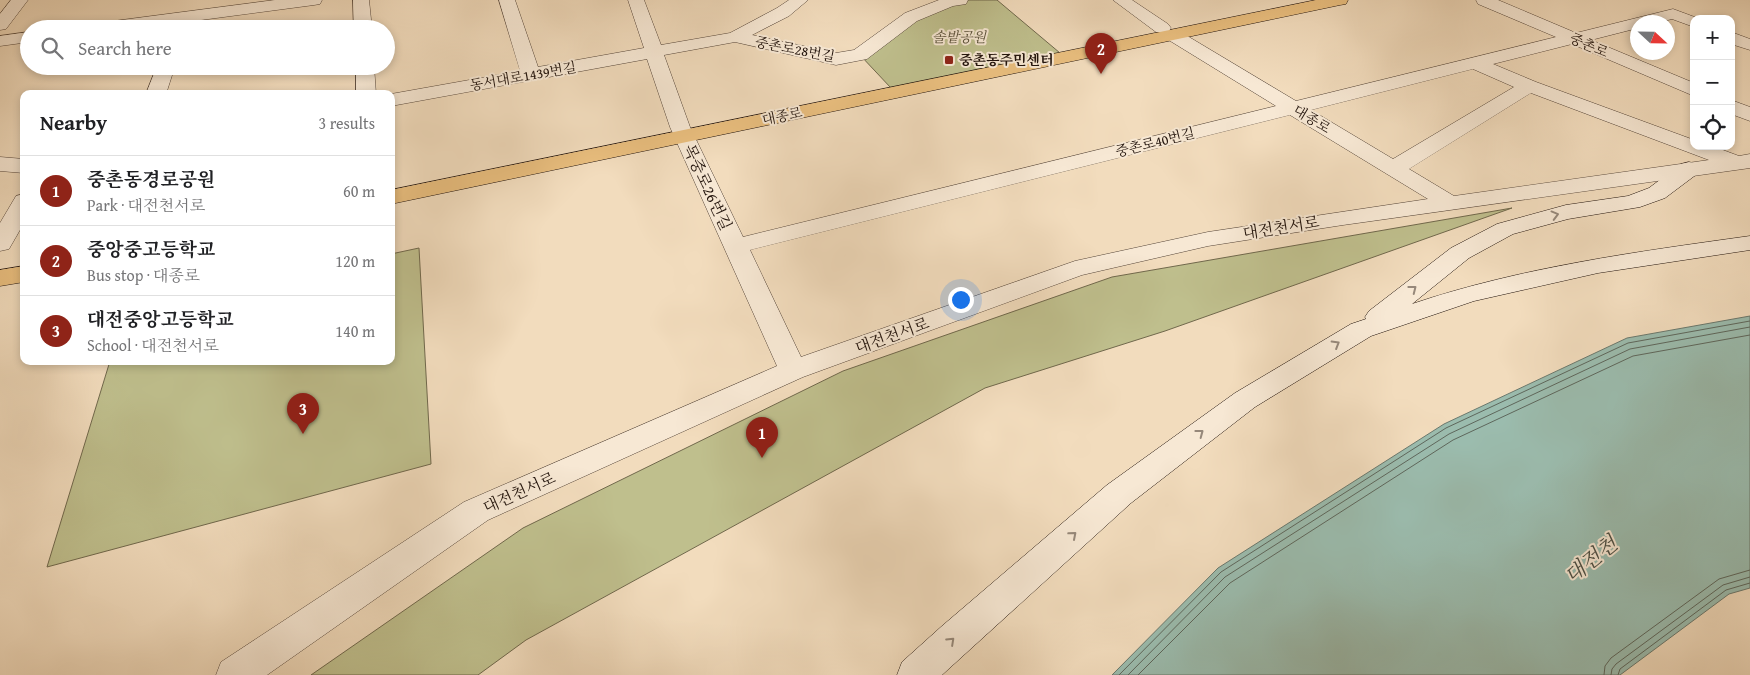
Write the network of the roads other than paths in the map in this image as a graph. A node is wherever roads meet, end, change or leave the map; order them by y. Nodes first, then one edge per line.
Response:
1 (20, 0) edge
2 (190, 0) edge
3 (314, 0) edge
4 (361, 0) edge
5 (507, 0) edge
6 (636, 0) edge
7 (800, 0) edge
8 (960, 0) edge
9 (1120, 0) edge
10 (1296, 0) edge
11 (1340, 0) edge
12 (1484, 0) edge
13 (183, 20) edge
14 (199, 20) edge
15 (362, 20) edge
16 (1690, 21) edge
17 (0, 25) edge
18 (1168, 31) junction
19 (735, 37) junction
20 (20, 38) edge
21 (1574, 38) junction
22 (1735, 39) edge
23 (0, 40) edge
24 (1750, 45) edge
25 (655, 52) junction
26 (1474, 63) junction
27 (531, 74) junction
28 (163, 75) edge
29 (365, 75) edge
30 (1529, 86) junction
31 (1690, 88) edge
32 (157, 90) edge
33 (366, 90) edge
34 (395, 99) edge
35 (1293, 108) junction
36 (1735, 108) edge
37 (1750, 115) edge
38 (682, 131) junction
39 (1743, 161) edge
40 (0, 164) edge
41 (20, 166) edge
42 (1393, 169) junction
43 (1689, 169) junction
44 (395, 185) edge
45 (395, 196) edge
46 (1450, 204) junction
47 (20, 208) edge
48 (1750, 243) edge
49 (0, 244) edge
50 (736, 246) junction
51 (20, 263) edge
52 (0, 266) edge
53 (20, 275) edge
54 (0, 278) edge
55 (1361, 330) junction
56 (793, 370) junction
57 (235, 675) edge
58 (916, 675) edge

1 - 17 street
2 - 13 street
3 - 14 street
4 - 15 street
5 - 27 street
6 - 25 street, 목중로26번길
7 - 19 street
8 - 19 street, 중촌로28번길
9 - 18 street, 대종로
10 - 18 main road, 대종로
11 - 18 main road, 대종로
12 - 21 street, 중촌로
16 - 21 street, 중촌로40번길
18 - 35 street, 대종로
18 - 38 main road, 대종로
19 - 25 street, 동서대로1439번길
20 - 23 street
21 - 26 street, 중촌로40번길
21 - 31 street, 중촌로
22 - 24 street
25 - 27 street, 동서대로1439번길
25 - 38 street, 목중로26번길
26 - 30 street, 대전천서로
26 - 35 street, 중촌로40번길
27 - 34 street, 동서대로1439번길
28 - 32 street
29 - 33 street
30 - 39 street, 대전천서로
30 - 42 street
35 - 42 street, 대종로
35 - 50 street, 중촌로40번길
36 - 37 street
38 - 44 main road, 대종로
38 - 45 main road, 대종로
38 - 50 street, 목중로26번길
39 - 43 street, 대전천서로
40 - 41 street
42 - 46 street, 대종로
43 - 46 street, 대전천서로
55 -> 43 street
46 - 56 street, 대전천서로
47 - 49 street
48 - 55 street
50 - 56 street, 목중로26번길
51 - 52 main road
53 - 54 main road
58 -> 55 street
56 - 57 street, 대전천서로

